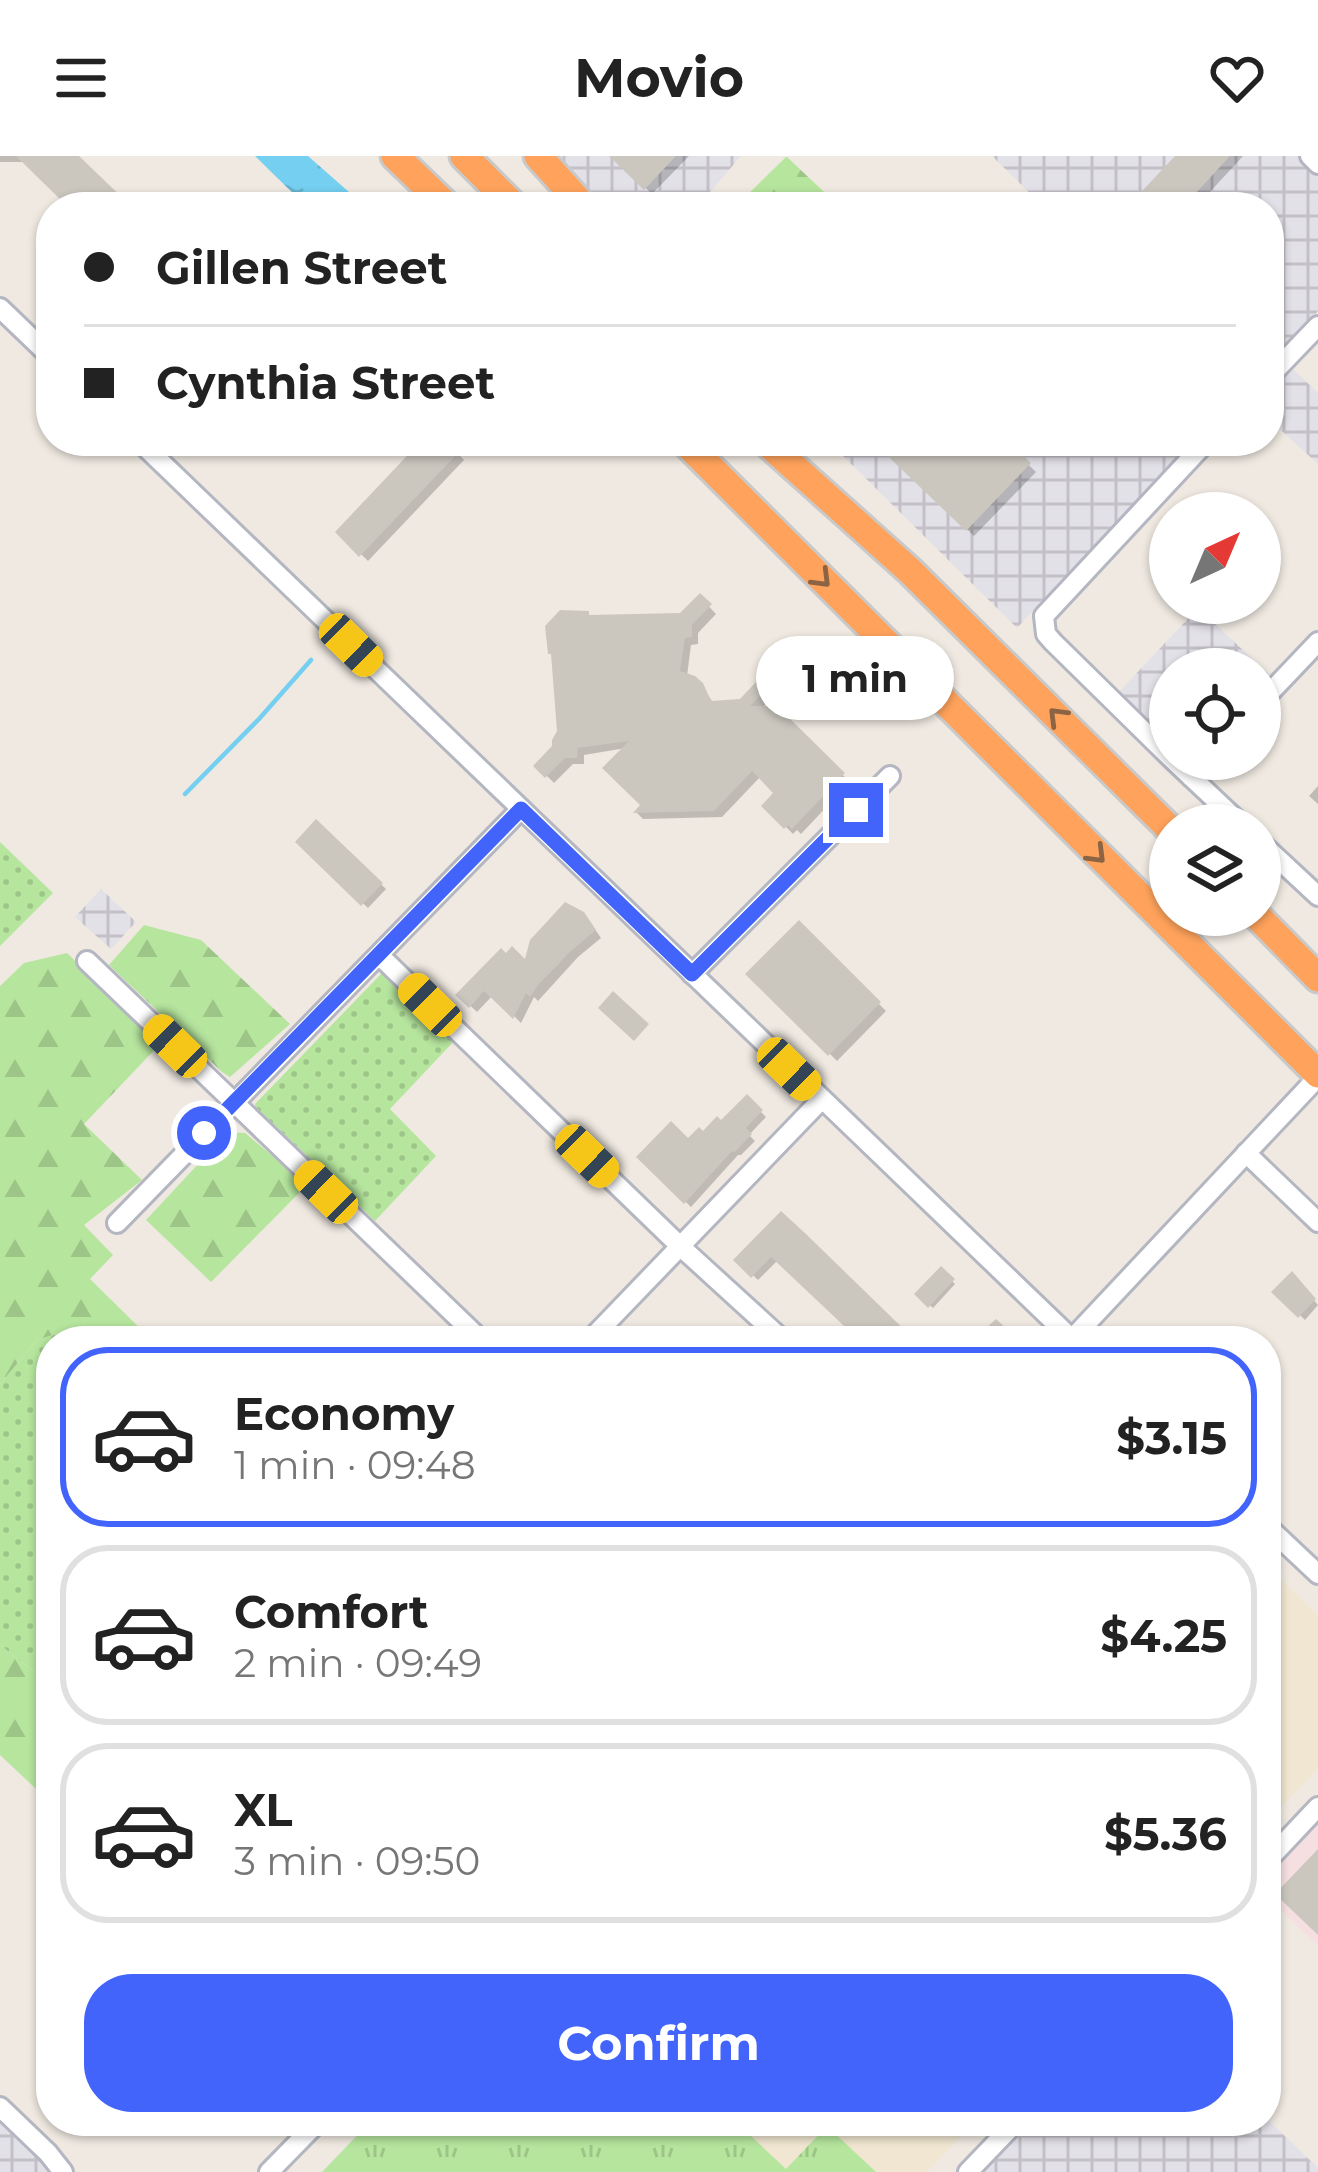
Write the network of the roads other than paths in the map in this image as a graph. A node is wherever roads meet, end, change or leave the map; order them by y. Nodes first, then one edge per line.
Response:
1 (383, 156) edge
2 (395, 156) edge
3 (464, 156) edge
4 (538, 156) edge
5 (1310, 156) edge
6 (1318, 164) edge
7 (423, 182) junction
8 (433, 192) edge
9 (500, 192) edge
10 (570, 192) edge
11 (0, 308) edge
12 (1318, 326) edge
13 (36, 343) edge
14 (1284, 361) edge
15 (156, 456) edge
16 (699, 456) edge
17 (782, 456) edge
18 (806, 456) edge
19 (1194, 456) edge
20 (910, 571) junction
21 (1318, 642) edge
22 (1281, 681) edge
23 (1149, 736) edge
24 (890, 776) dead end
25 (1193, 780) edge
26 (1219, 804) edge
27 (1149, 808) edge
28 (521, 809) junction
29 (1281, 862) edge
30 (1318, 896) edge
31 (1277, 936) edge
32 (380, 956) junction
33 (87, 961) dead end
34 (692, 974) junction
35 (1318, 978) edge
36 (1318, 1076) edge
37 (821, 1100) junction
38 (233, 1103) junction
39 (1246, 1154) junction
40 (1318, 1222) edge
41 (117, 1223) dead end
42 (682, 1247) junction
43 (466, 1326) edge
44 (604, 1326) edge
45 (768, 1326) edge
46 (1057, 1326) edge
47 (1085, 1326) edge
48 (1281, 1539) edge
49 (1318, 1574) edge
50 (1318, 1807) edge
51 (1281, 1846) edge
52 (0, 2108) edge
53 (304, 2136) edge
54 (1003, 2136) edge
55 (63, 2172) edge
56 (269, 2172) edge
57 (968, 2172) edge

1 - 7 highway
2 - 7 highway
3 - 9 highway
4 - 10 highway
5 - 6 street
7 - 8 highway
11 - 13 street
12 - 14 street
15 - 28 street
16 -> 36 highway
17 - 20 highway
18 - 20 highway
19 - 23 street
27 -> 20 highway
21 - 22 street
24 - 34 street
25 - 26 street
28 - 32 street
28 - 34 street
29 - 30 street
31 - 35 highway
32 - 38 street
32 - 42 street
33 - 38 street
34 - 37 street
36 - 39 street
37 - 42 street
37 - 46 street
38 - 41 street
38 - 43 street
39 - 40 street
39 - 47 street
42 - 44 street
42 - 45 street
48 - 49 street
50 - 51 street
52 - 55 street
53 - 56 street
54 - 57 street

